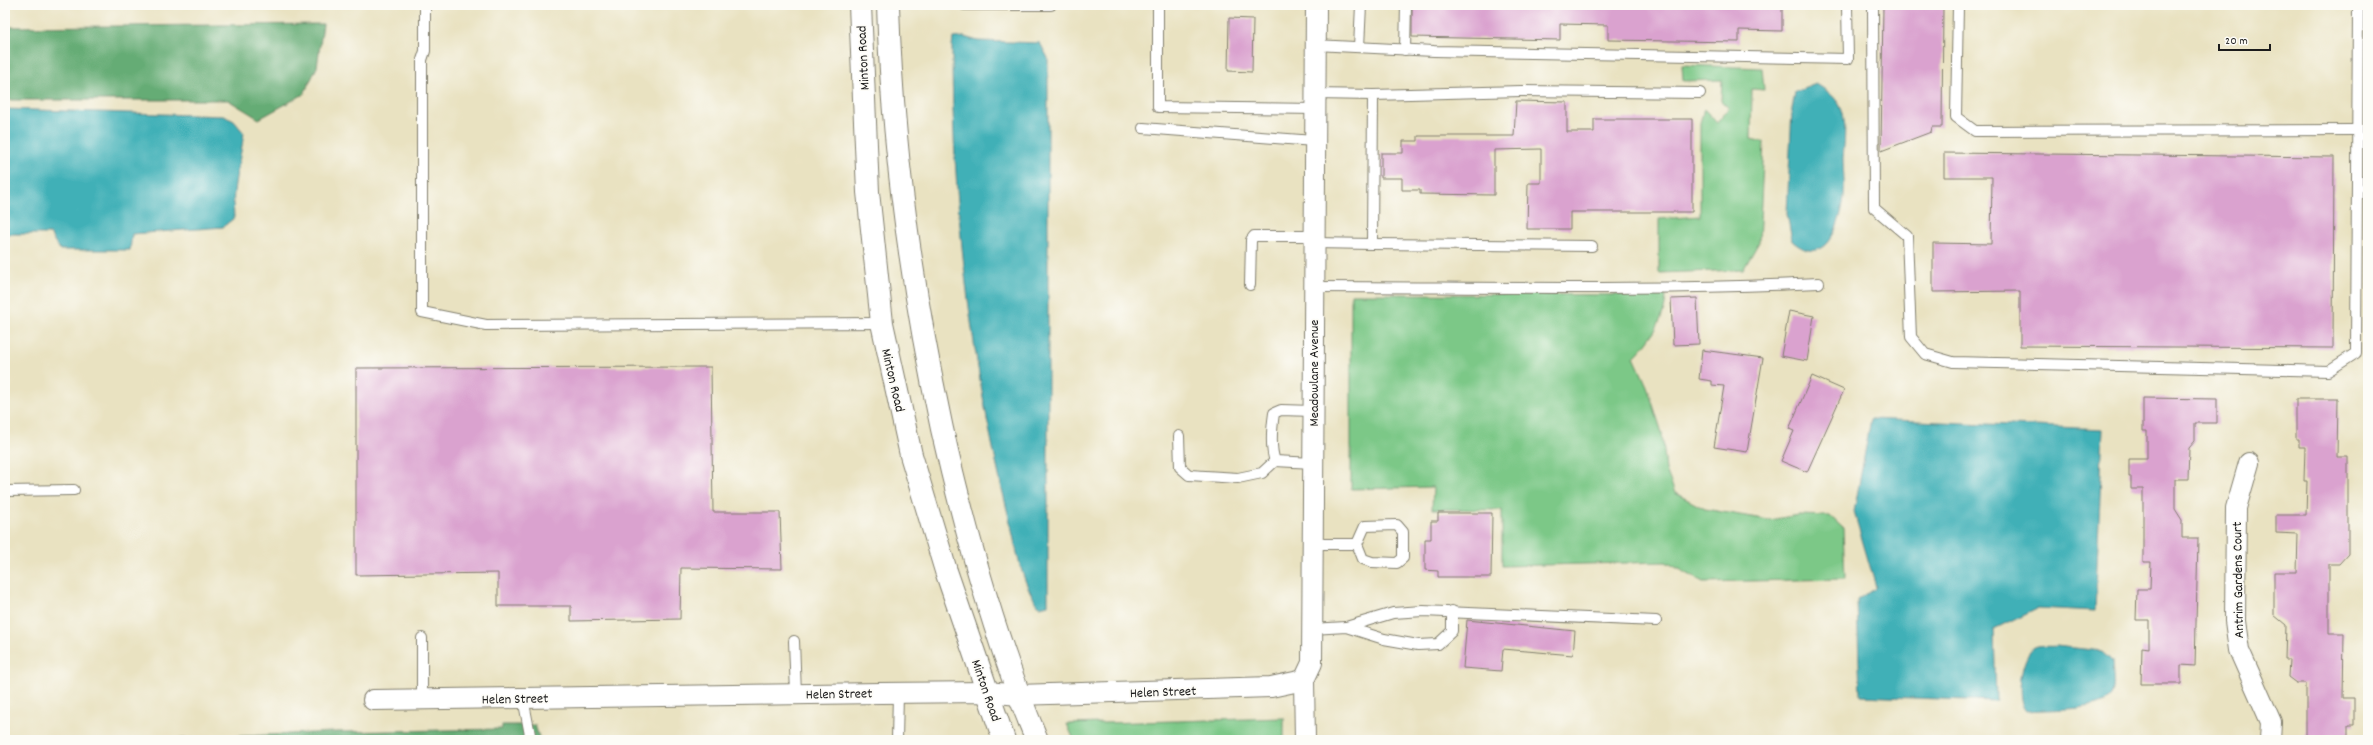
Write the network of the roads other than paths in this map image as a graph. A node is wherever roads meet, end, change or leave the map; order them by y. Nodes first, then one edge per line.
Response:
1 (425, 5) edge
2 (860, 5) edge
3 (888, 5) edge
4 (964, 5) edge
5 (1001, 5) edge
6 (1051, 5) edge
7 (1158, 5) edge
8 (1316, 5) edge
9 (1360, 5) edge
10 (1406, 5) edge
11 (1847, 5) edge
12 (1873, 5) edge
13 (1958, 5) edge
14 (2358, 5) edge
15 (1315, 45) junction
16 (1359, 47) junction
17 (1405, 50) junction
18 (1700, 93) dead end
19 (1373, 95) junction
20 (1315, 102) junction
21 (1143, 128) dead end
22 (2356, 130) junction
23 (1314, 141) junction
24 (1314, 239) junction
25 (1372, 244) junction
26 (1592, 246) dead end
27 (1819, 283) dead end
28 (1250, 285) dead end
29 (1313, 287) junction
30 (882, 323) junction
31 (1313, 411) junction
32 (1179, 436) dead end
33 (1275, 461) junction
34 (1313, 463) junction
35 (2249, 463) dead end
36 (74, 490) dead end
37 (5, 491) edge
38 (1313, 544) junction
39 (1357, 544) junction
40 (1452, 611) junction
41 (1656, 621) dead end
42 (1346, 627) junction
43 (1312, 629) junction
44 (422, 638) dead end
45 (794, 641) dead end
46 (1304, 680) junction
47 (988, 692) junction
48 (898, 693) junction
49 (796, 694) junction
50 (1018, 695) junction
51 (523, 698) junction
52 (373, 700) dead end
53 (422, 700) junction
54 (531, 740) edge
55 (897, 740) edge
56 (1004, 740) edge
57 (1037, 740) edge
58 (1305, 740) edge
59 (2270, 740) edge

1 - 30 lane
2 - 30 main road, Minton Road
3 - 50 main road, Minton Road
4 - 5 lane
5 - 6 lane
7 - 20 lane
8 - 15 street, Meadowlane Avenue
9 - 16 lane
10 - 17 lane
11 - 17 lane
12 - 22 lane
13 - 22 lane
14 - 22 lane
15 - 16 lane
15 - 20 street, Meadowlane Avenue
16 - 17 lane
18 - 19 lane
19 - 20 lane
19 - 25 lane
20 - 23 street, Meadowlane Avenue
21 - 23 lane
23 - 24 street, Meadowlane Avenue
24 - 25 lane
24 - 28 lane
24 - 29 street, Meadowlane Avenue
25 - 26 lane
27 - 29 lane
29 - 31 street, Meadowlane Avenue
30 - 47 main road, Minton Road
31 - 33 lane
31 - 34 street, Meadowlane Avenue
32 - 33 lane
33 - 34 lane
34 - 38 street, Meadowlane Avenue
35 - 59 street, Antrim Gardens Court
36 - 37 lane
38 - 39 lane
38 - 43 street, Meadowlane Avenue
39 - 39 lane
40 - 41 lane
40 - 42 lane
40 - 42 lane
42 - 43 lane
43 - 46 street, Meadowlane Avenue
44 - 53 lane
45 - 49 lane
46 - 50 street, Helen Street
46 - 58 street, Meadowlane Avenue
47 - 48 street, Helen Street
47 - 50 street, Helen Street
47 - 56 main road, Minton Road
48 - 49 street, Helen Street
48 - 55 lane
49 - 51 street, Helen Street
50 - 57 main road, Minton Road
51 - 53 street, Helen Street
51 - 54 lane
52 - 53 street, Helen Street

